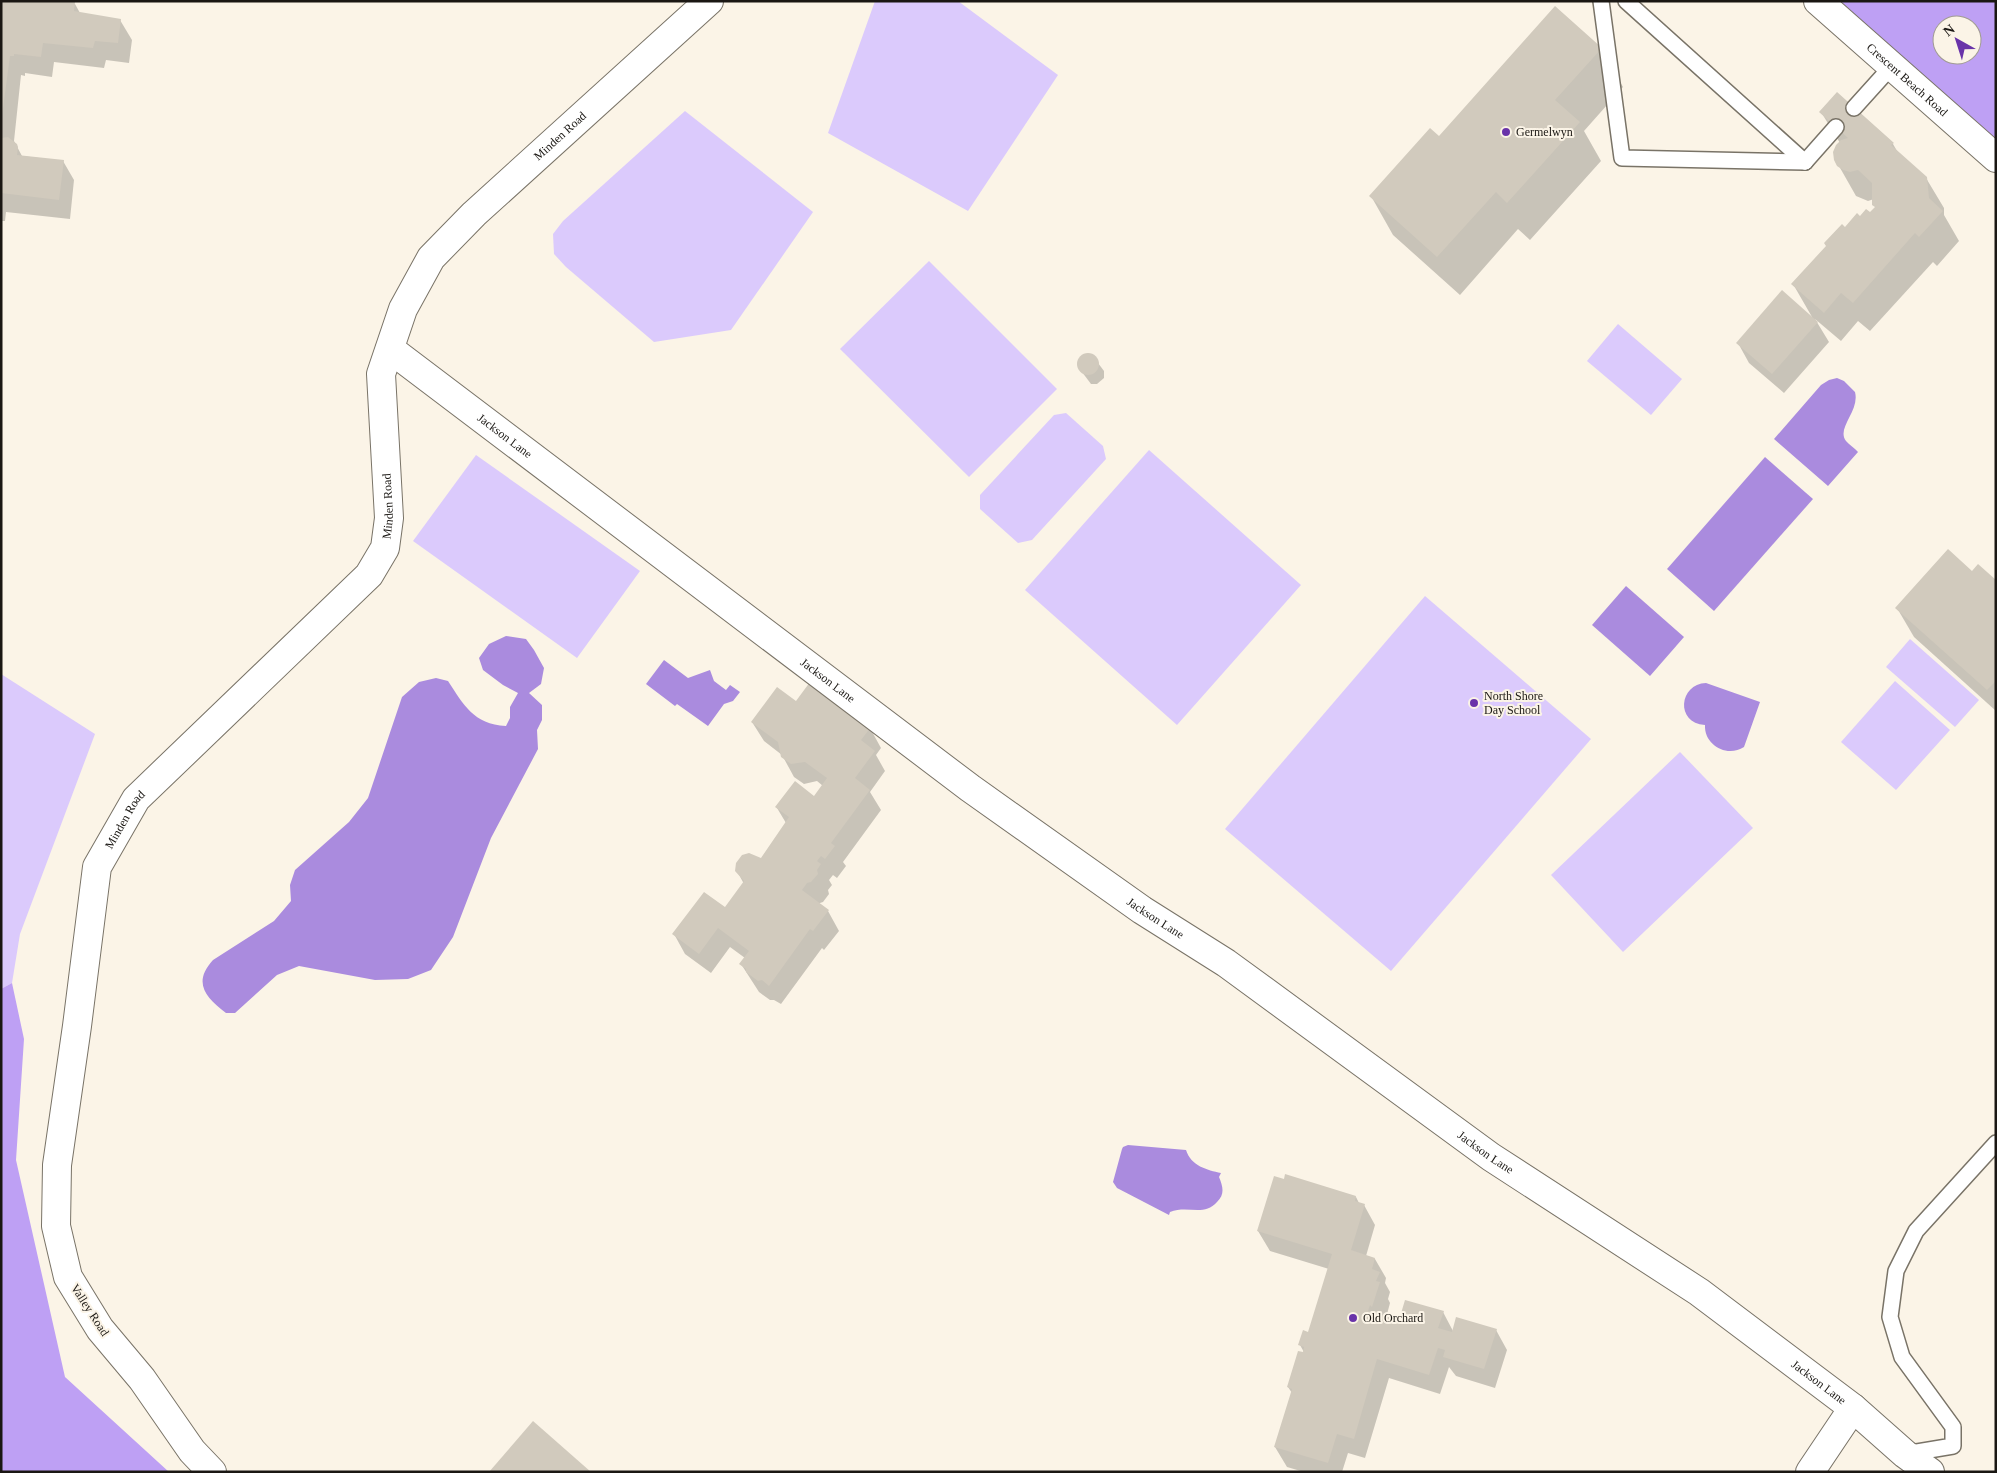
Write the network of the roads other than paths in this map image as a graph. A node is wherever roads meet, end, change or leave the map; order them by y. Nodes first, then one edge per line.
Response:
1 (709, 1) edge
2 (1601, 1) edge
3 (1626, 1) edge
4 (1818, 1) edge
5 (1891, 67) junction
6 (1854, 108) dead end
7 (1836, 127) dead end
8 (1996, 158) edge
9 (1805, 162) junction
10 (390, 349) junction
11 (78, 1026) joint
12 (1996, 1143) edge
13 (1853, 1408) junction
14 (1905, 1454) junction
15 (212, 1472) edge
16 (1810, 1472) edge
17 (1930, 1472) edge

1 - 10 street, Minden Road
2 - 9 lane
3 - 9 lane
4 - 5 street, Crescent Beach Road
5 - 6 lane
5 - 8 street, Crescent Beach Road
7 - 9 lane
10 - 11 street, Minden Road
10 - 13 street, Jackson Lane
11 - 15 street, Valley Road
12 - 14 lane
13 - 14 street, Jackson Lane
13 - 16 street
14 - 17 street, Jackson Lane

